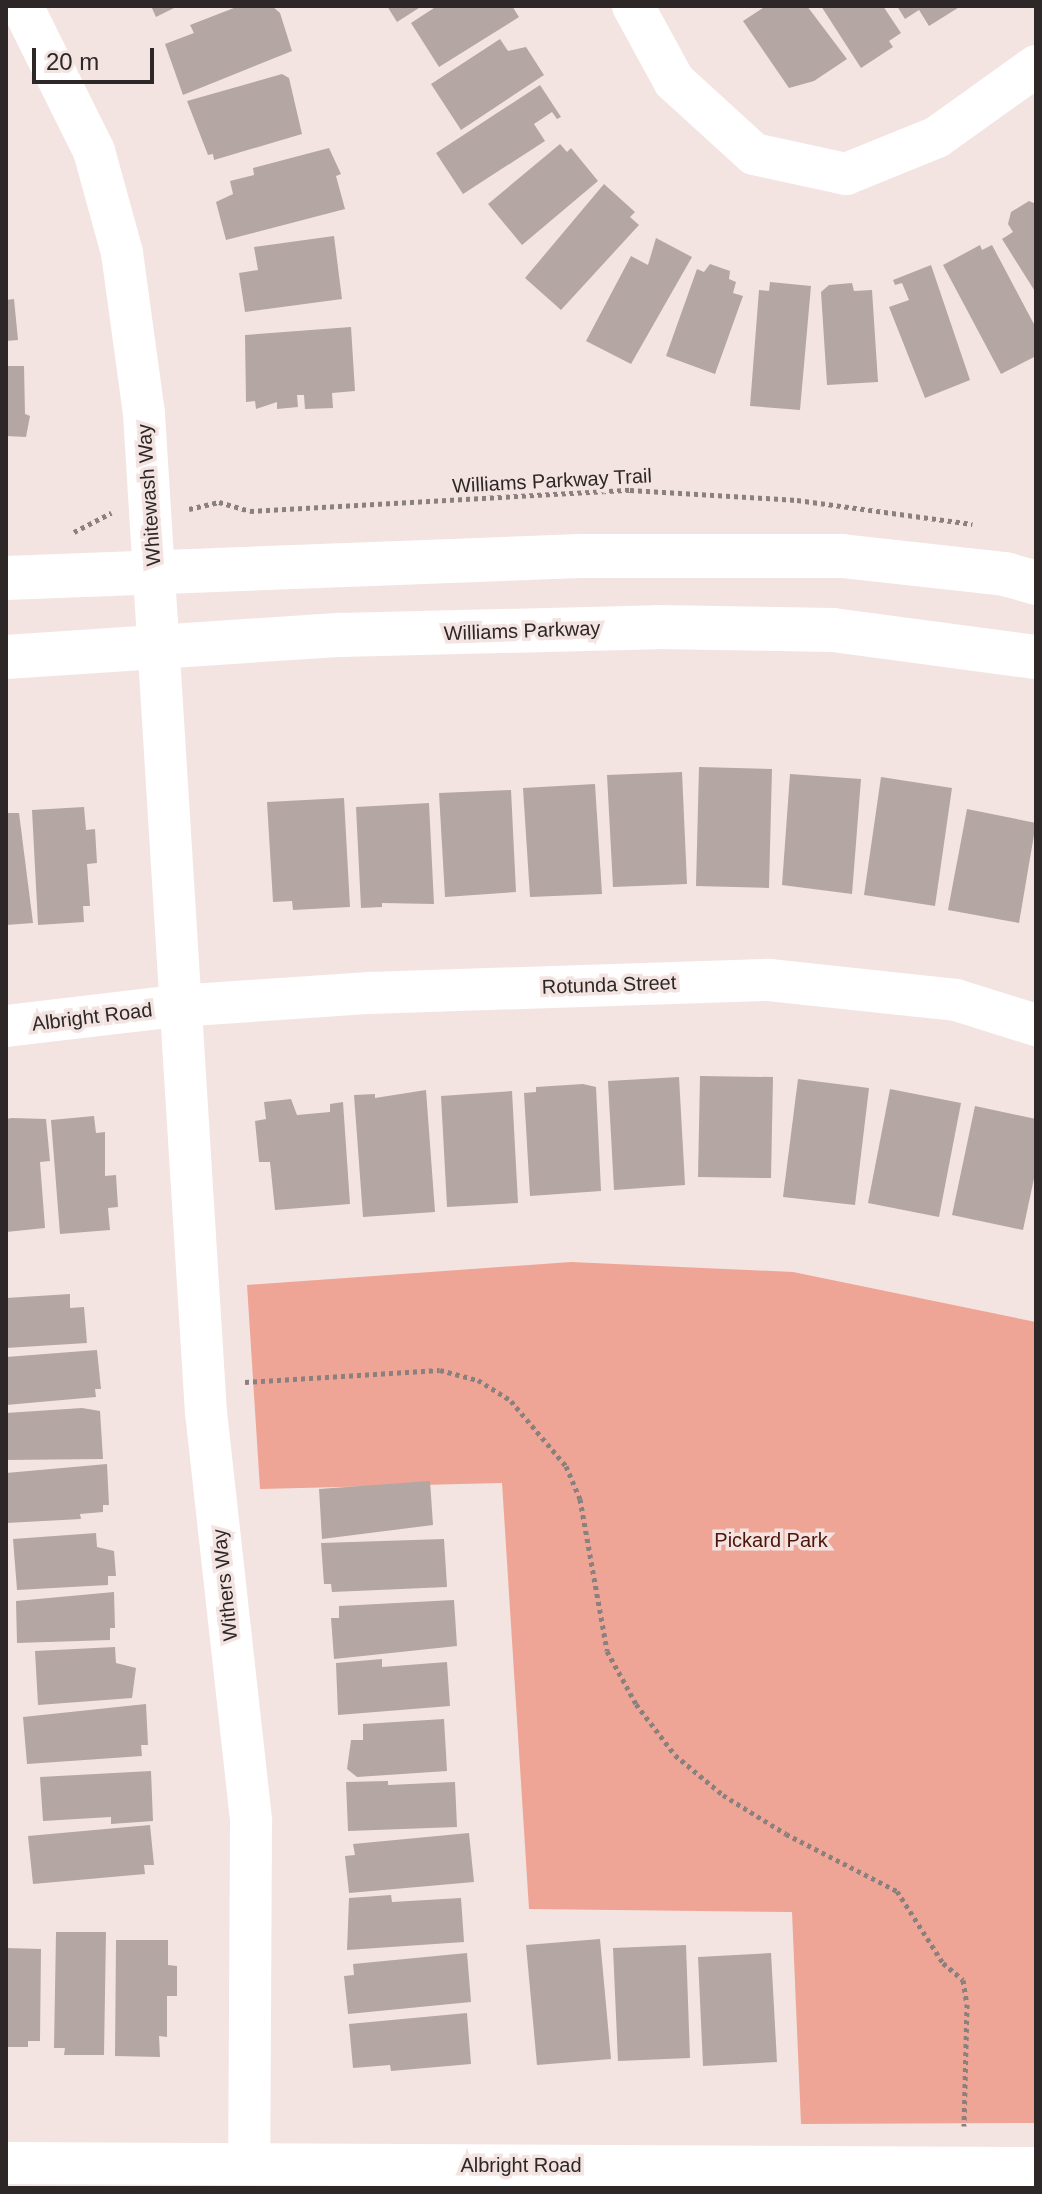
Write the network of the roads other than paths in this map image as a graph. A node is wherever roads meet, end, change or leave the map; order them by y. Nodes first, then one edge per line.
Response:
1 (22, 6) edge
2 (633, 6) edge
3 (1036, 66) edge
4 (154, 570) junction
5 (6, 578) edge
6 (1036, 583) edge
7 (159, 647) junction
8 (6, 657) edge
9 (1036, 657) edge
10 (177, 1006) junction
11 (1036, 1025) edge
12 (6, 1026) edge
13 (6, 2163) edge
14 (249, 2164) junction
15 (1036, 2168) edge

1 - 4 street, Whitewash Way
2 - 3 street
4 - 5 main road
4 - 6 main road
4 - 7 street, Whitewash Way
7 - 8 main road, Williams Parkway
7 - 9 main road, Williams Parkway
7 - 10 street, Whitewash Way
10 - 11 street, Rotunda Street
10 - 12 street, Albright Road
10 - 14 street, Withers Way
13 - 14 street, Albright Road
14 - 15 street, Albright Road

